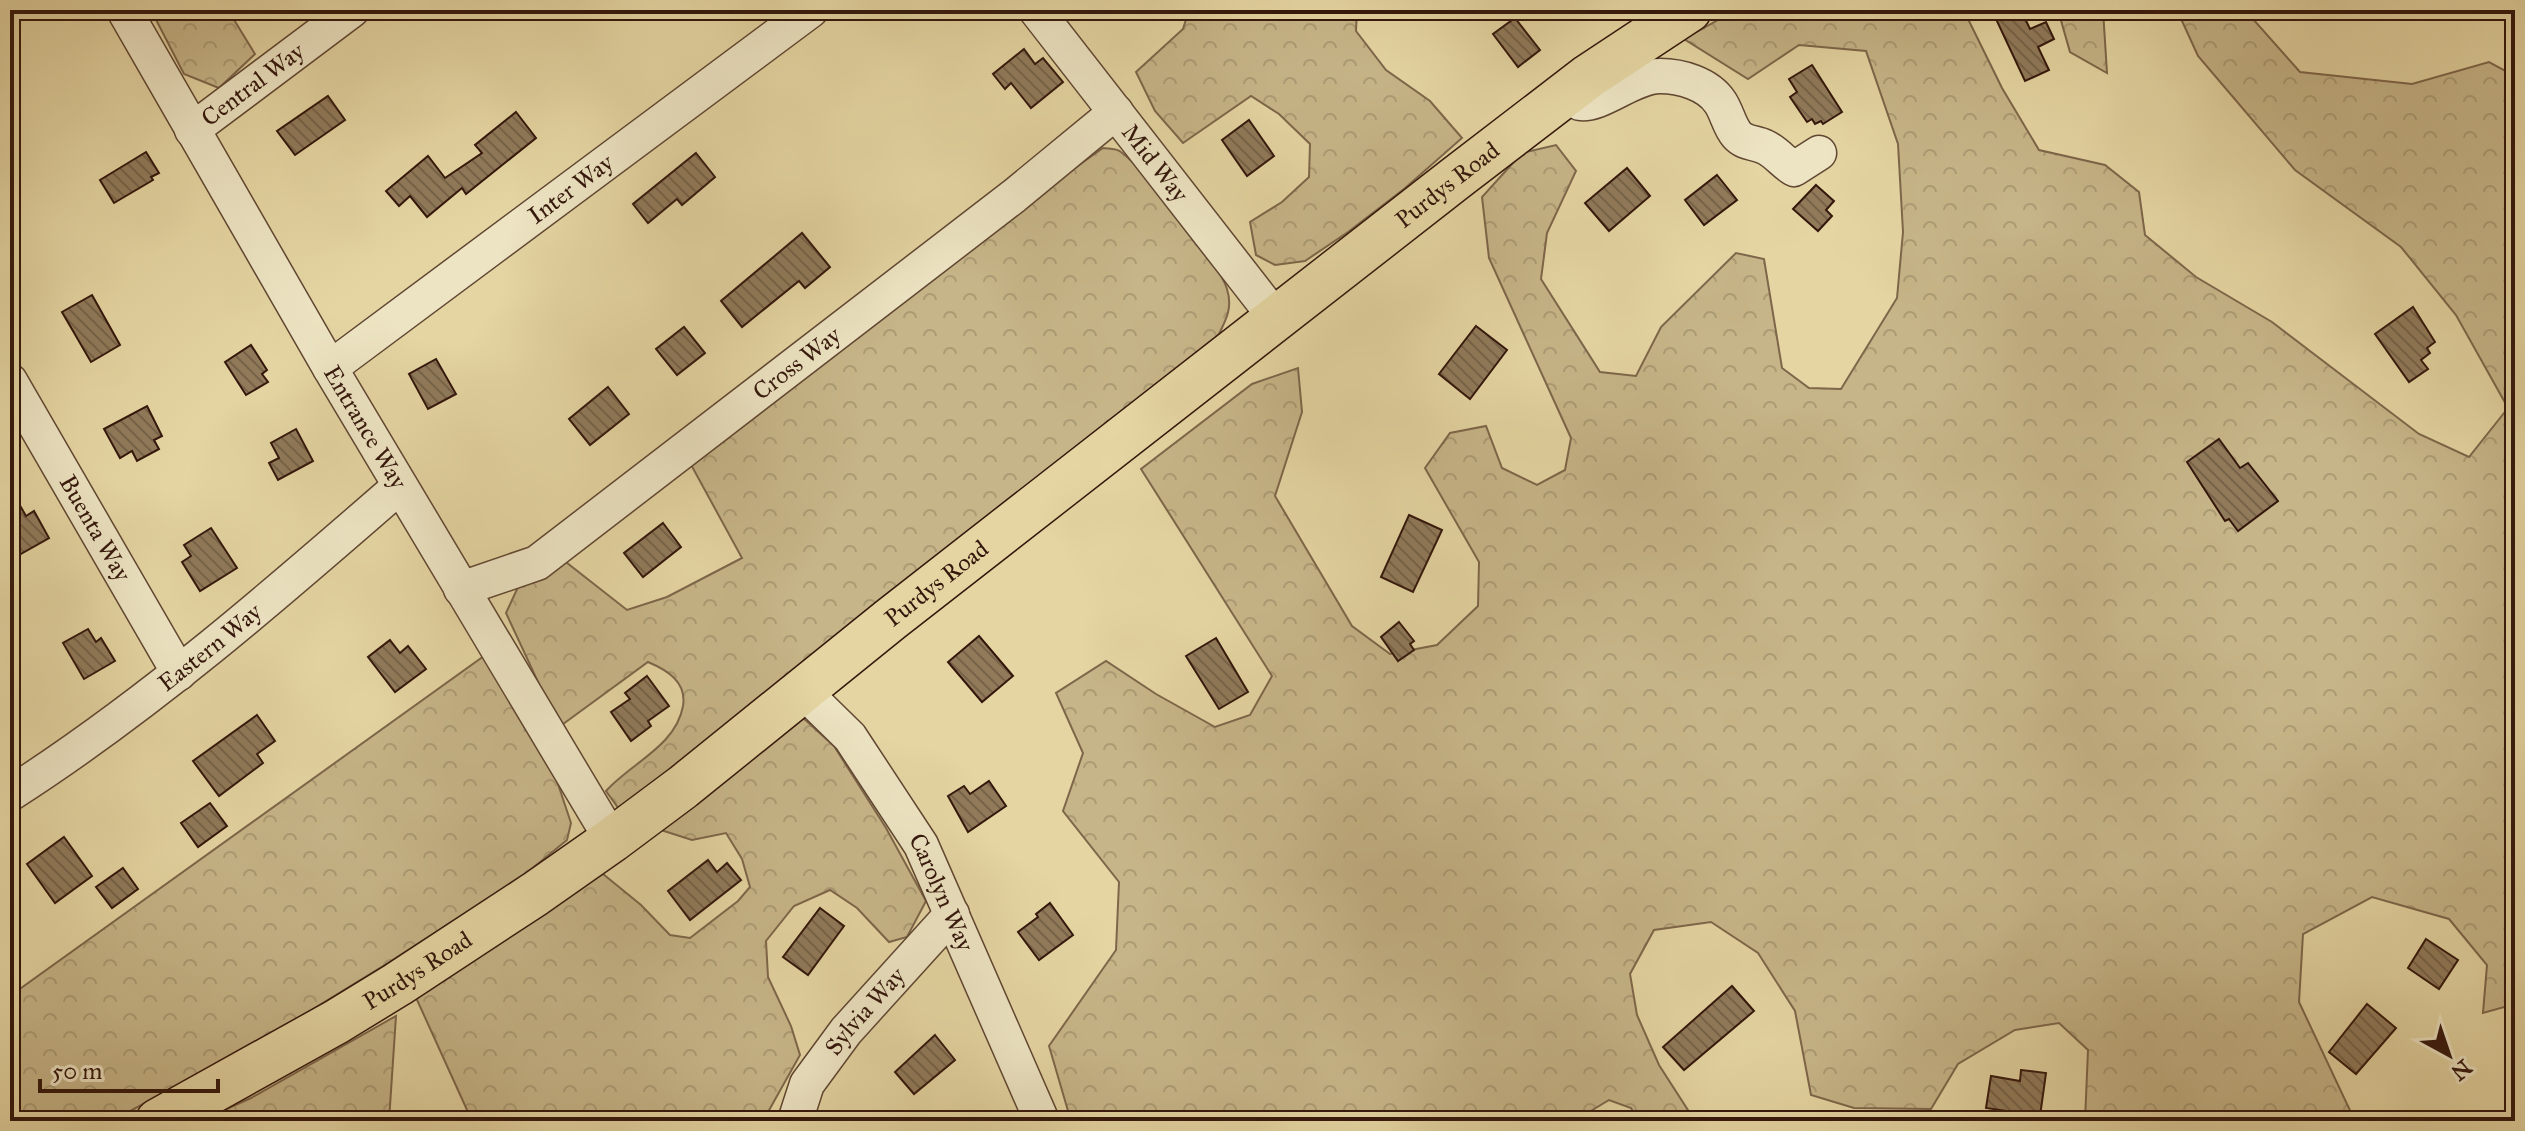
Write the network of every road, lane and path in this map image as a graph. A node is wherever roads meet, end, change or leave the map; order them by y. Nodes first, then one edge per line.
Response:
1 (124, 10) edge
2 (352, 10) edge
3 (811, 10) edge
4 (1036, 10) edge
5 (1689, 10) edge
6 (1570, 91) junction
7 (1116, 112) junction
8 (192, 130) junction
9 (1819, 153) dead end
10 (1275, 317) junction
11 (330, 368) junction
12 (10, 381) edge
13 (400, 486) junction
14 (461, 589) junction
15 (179, 673) junction
16 (802, 690) junction
17 (10, 794) edge
18 (612, 840) junction
19 (952, 914) junction
20 (158, 1121) edge
21 (795, 1121) edge
22 (1042, 1121) edge

1 - 8 street, Entrance Way
2 - 8 street, Central Way
3 - 11 street, Inter Way
4 - 7 street, Mid Way
5 - 6 main road, Purdys Road
6 - 9 street
6 - 10 main road, Purdys Road
7 - 10 street, Mid Way
7 - 14 street, Cross Way
8 - 11 street, Entrance Way
10 - 16 main road, Purdys Road
11 - 13 street, Entrance Way
12 - 15 street, Buenta Way
13 - 14 street, Entrance Way
13 - 15 street, Eastern Way
14 - 18 street, Entrance Way
15 - 17 street, Eastern Way
16 - 18 main road, Purdys Road
16 - 19 street, Carolyn Way
18 - 20 main road, Purdys Road
19 - 21 street, Sylvia Way
19 - 22 street, Carolyn Way

